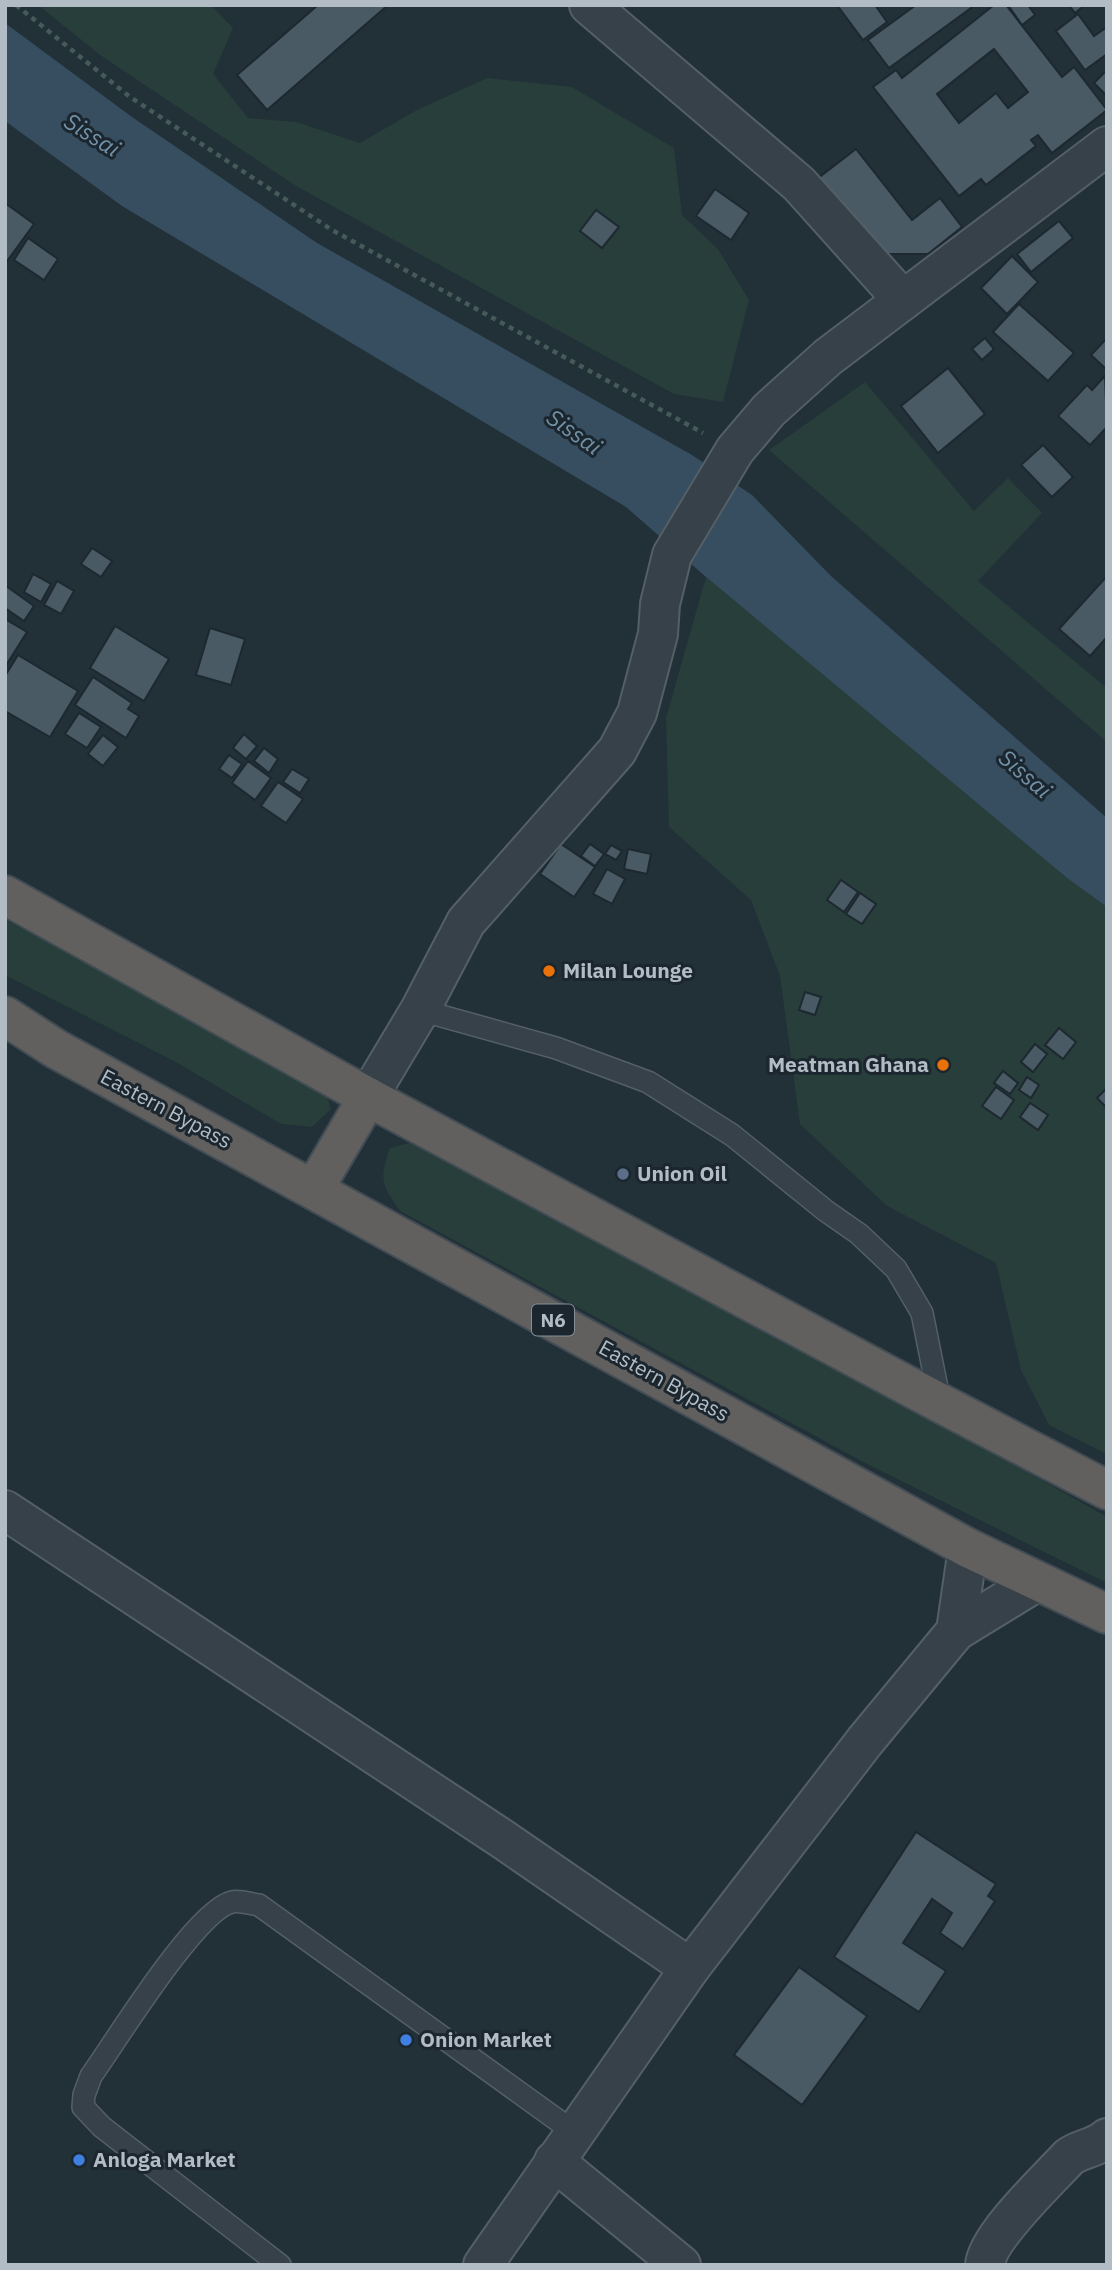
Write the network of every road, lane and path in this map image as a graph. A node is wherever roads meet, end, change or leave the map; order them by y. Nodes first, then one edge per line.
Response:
1 (16, 5) edge
2 (589, 5) edge
3 (1104, 152) edge
4 (903, 300) junction
5 (729, 458) junction
6 (5, 895) edge
7 (420, 1010) junction
8 (5, 1016) edge
9 (368, 1097) junction
10 (314, 1189) junction
11 (940, 1403) junction
12 (1107, 1490) edge
13 (5, 1510) edge
14 (968, 1548) junction
15 (1036, 1582) junction
16 (1107, 1614) edge
17 (956, 1631) junction
18 (691, 1968) junction
19 (1107, 2138) edge
20 (564, 2146) junction
21 (280, 2265) edge
22 (483, 2265) edge
23 (681, 2265) edge
24 (985, 2265) edge

1 - 5 path
2 - 4 street
3 - 4 street
4 - 5 street
5 - 7 street
6 - 9 highway
7 - 9 street
7 - 11 lane
8 - 10 highway, Eastern Bypass / N6
9 - 10 highway
9 - 11 highway
10 - 14 highway, Eastern Bypass / N6
11 - 12 highway
13 - 18 street
14 - 15 highway, Eastern Bypass / N6
14 - 17 street
15 - 16 highway, Eastern Bypass / N6
15 - 17 street
17 - 18 street
18 - 20 street
19 - 24 street
20 - 21 lane
20 - 22 street
20 - 23 street

